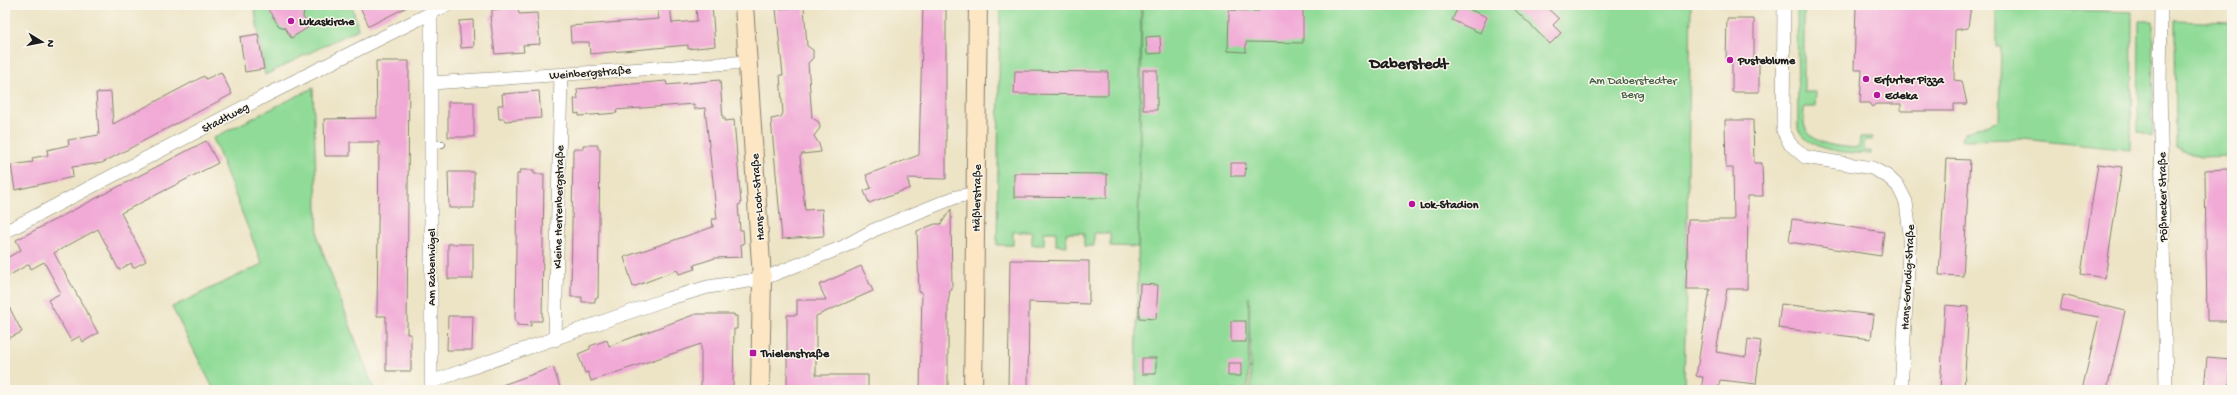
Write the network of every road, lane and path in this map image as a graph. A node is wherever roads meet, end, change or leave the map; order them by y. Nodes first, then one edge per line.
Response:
1 (447, 5) edge
2 (744, 5) edge
3 (978, 5) edge
4 (1784, 5) edge
5 (2161, 5) edge
6 (431, 14) junction
7 (748, 62) junction
8 (561, 74) junction
9 (431, 83) junction
10 (976, 193) junction
11 (5, 232) edge
12 (762, 279) junction
13 (555, 340) junction
14 (431, 386) edge
15 (760, 390) edge
16 (974, 390) edge
17 (1901, 390) edge
18 (2166, 390) edge

1 - 6 street, Stadtweg
2 - 7 street, Hans-Loch-Straße
3 - 10 street, Häßlerstraße
4 - 17 street, Hans-Grundig-Straße
5 - 18 street, Pößnecker Straße
6 - 9 street, Am Rabenhügel
6 - 11 street, Stadtweg
7 - 8 street, Weinbergstraße
7 - 12 street, Hans-Loch-Straße
8 - 9 street, Weinbergstraße
8 - 13 street, Kleine Herrenbergstraße
9 - 14 street, Am Rabenhügel
10 - 12 street
10 - 16 street, Häßlerstraße
12 - 13 street
12 - 15 street, Hans-Loch-Straße
13 - 14 street

